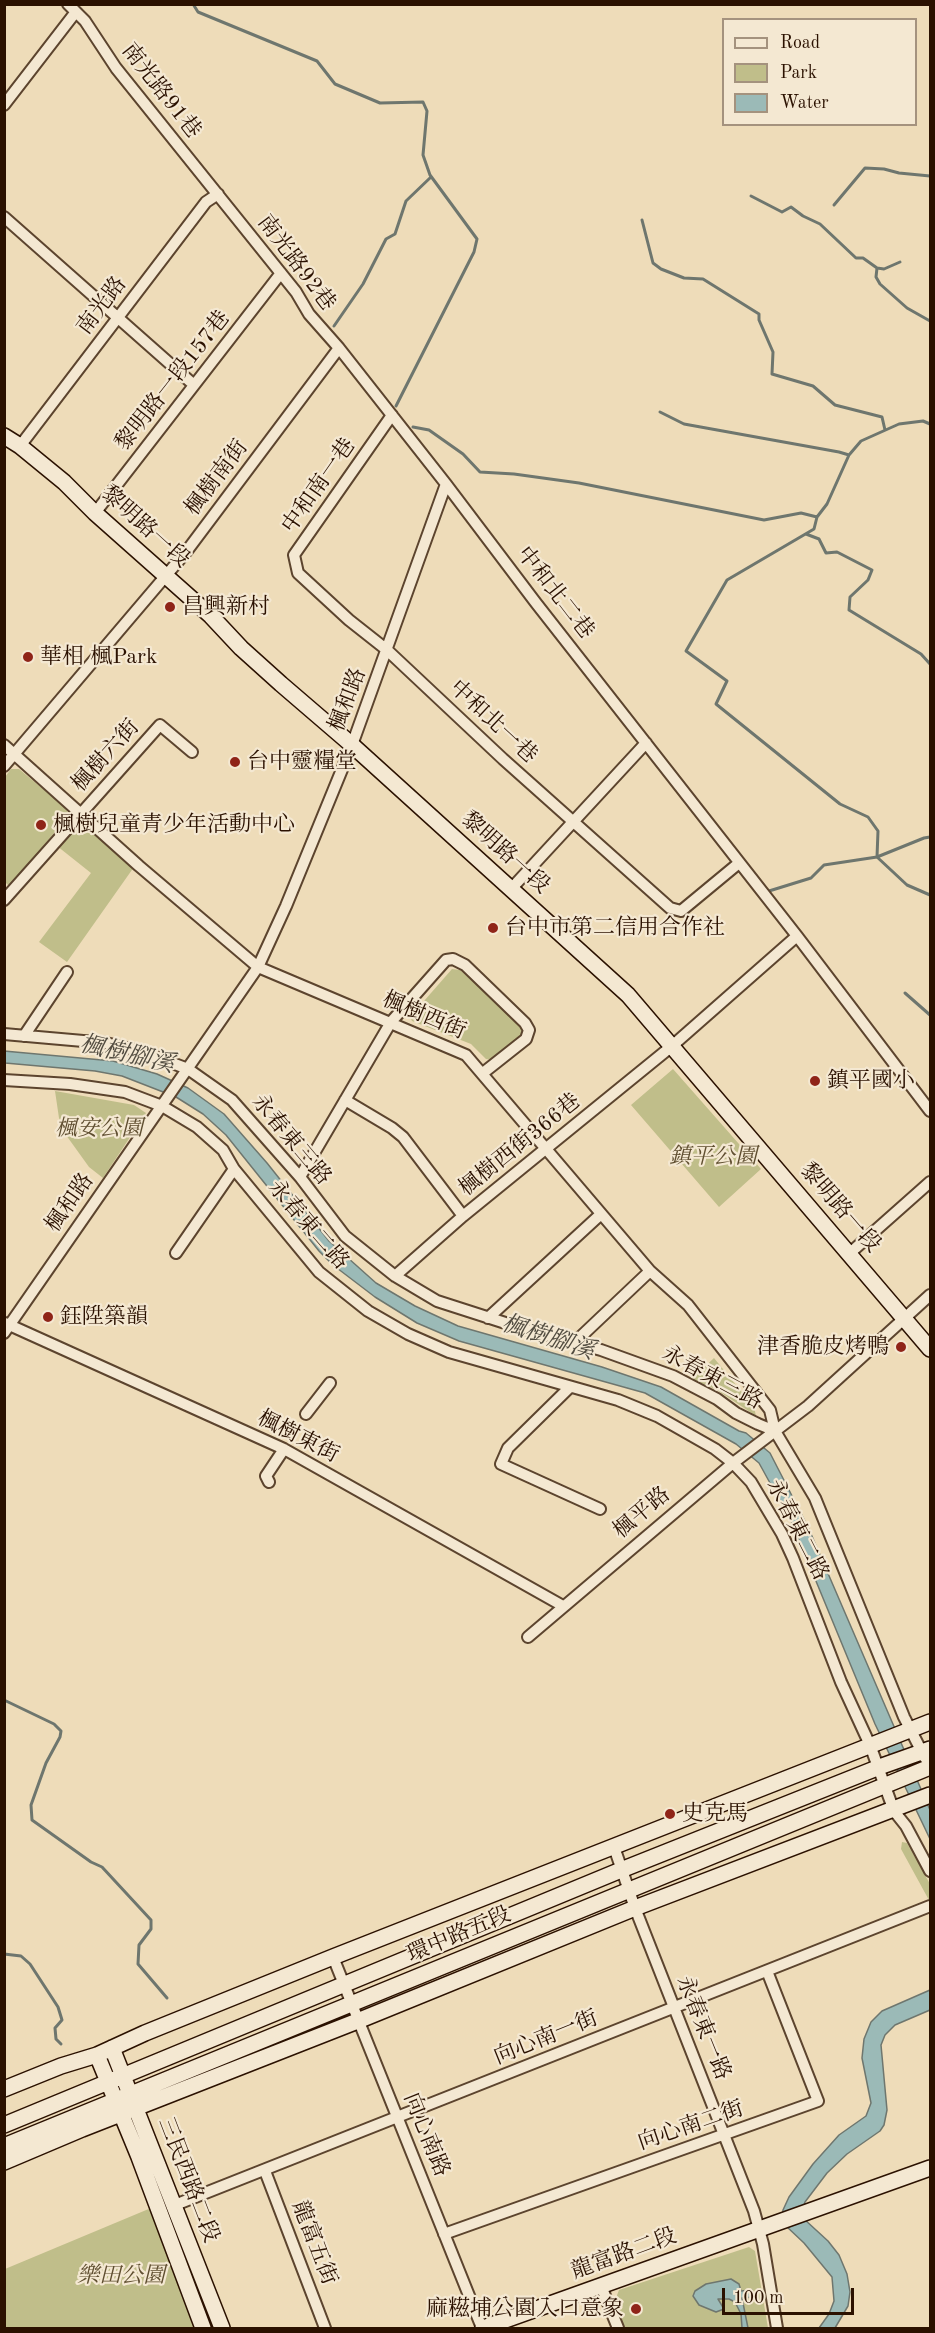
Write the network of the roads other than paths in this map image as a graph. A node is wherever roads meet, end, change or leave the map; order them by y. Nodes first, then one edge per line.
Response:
1 (68, 4) edge
2 (75, 14) junction
3 (4, 105) edge
4 (221, 197) junction
5 (4, 217) edge
6 (281, 273) junction
7 (118, 317) junction
8 (339, 348) junction
9 (194, 385) junction
10 (392, 415) junction
11 (4, 436) edge
12 (20, 446) junction
13 (446, 484) junction
14 (95, 513) junction
15 (165, 577) junction
16 (387, 650) junction
17 (646, 743) junction
18 (352, 745) junction
19 (4, 746) edge
20 (192, 752) dead end
21 (15, 754) junction
22 (4, 766) edge
23 (80, 814) junction
24 (573, 820) junction
25 (739, 863) junction
26 (511, 889) junction
27 (7, 893) edge
28 (797, 936) junction
29 (258, 967) junction
30 (67, 972) dead end
31 (392, 1022) junction
32 (4, 1034) edge
33 (24, 1036) junction
34 (672, 1046) junction
35 (188, 1069) junction
36 (483, 1073) junction
37 (4, 1080) edge
38 (345, 1100) junction
39 (165, 1101) junction
40 (930, 1111) edge
41 (545, 1149) junction
42 (234, 1169) junction
43 (300, 1178) junction
44 (930, 1182) edge
45 (601, 1214) junction
46 (463, 1216) junction
47 (176, 1253) dead end
48 (850, 1253) junction
49 (650, 1271) junction
50 (395, 1276) junction
51 (930, 1295) edge
52 (904, 1317) junction
53 (488, 1318) junction
54 (6, 1327) edge
55 (574, 1343) junction
56 (930, 1349) edge
57 (330, 1383) dead end
58 (570, 1387) junction
59 (306, 1414) dead end
60 (772, 1434) junction
61 (284, 1449) junction
62 (733, 1463) junction
63 (269, 1482) dead end
64 (600, 1509) dead end
65 (563, 1606) junction
66 (528, 1637) dead end
67 (930, 1722) edge
68 (910, 1730) junction
69 (872, 1744) junction
70 (924, 1751) edge
71 (879, 1767) junction
72 (929, 1769) edge
73 (887, 1784) junction
74 (930, 1796) edge
75 (896, 1810) junction
76 (614, 1847) junction
77 (621, 1870) junction
78 (930, 1872) edge
79 (628, 1890) junction
80 (930, 1906) edge
81 (635, 1908) junction
82 (333, 1957) junction
83 (767, 1971) junction
84 (343, 1985) junction
85 (351, 2004) junction
86 (674, 2008) junction
87 (360, 2020) junction
88 (112, 2048) junction
89 (97, 2055) junction
90 (123, 2076) junction
91 (108, 2082) junction
92 (4, 2089) edge
93 (133, 2101) junction
94 (118, 2107) junction
95 (398, 2118) junction
96 (4, 2125) edge
97 (724, 2133) junction
98 (4, 2146) edge
99 (4, 2162) edge
100 (930, 2168) edge
101 (265, 2171) junction
102 (175, 2205) junction
103 (760, 2229) junction
104 (444, 2234) junction
105 (601, 2286) junction
106 (203, 2328) edge
107 (222, 2328) edge
108 (325, 2328) edge
109 (483, 2328) edge
110 (618, 2328) edge
111 (777, 2328) edge

1 - 2 street, 南光路91巷
2 - 3 street
2 - 4 street, 南光路91巷
4 - 6 street, 南光路92巷
4 - 7 street, 南光路
5 - 7 street
6 - 8 street, 南光路92巷
6 - 9 street, 黎明路一段157巷
7 - 9 street
7 - 12 street, 南光路
8 - 10 street, 中和北二巷
8 - 15 street, 楓樹南街
9 - 14 street, 黎明路一段157巷
10 - 13 street, 中和北二巷
10 - 16 street, 中和南一巷
11 - 12 street, 黎明路一段
12 - 14 street, 黎明路一段
13 - 16 street, 楓和路
13 - 17 street, 中和北二巷
14 - 15 street, 黎明路一段
15 - 18 street, 黎明路一段
15 - 21 street, 楓樹南街
16 - 18 street, 楓和路
16 - 24 street, 中和北一巷
17 - 24 street
17 - 25 street, 中和北二巷
18 - 26 street, 黎明路一段
18 - 29 street, 楓和路
19 - 21 street, 楓樹西街
20 - 23 street, 楓樹六街
21 - 22 street, 楓樹南街
21 - 23 street, 楓樹西街
23 - 27 street, 楓樹六街
23 - 29 street, 楓樹西街
24 - 25 street, 中和北一巷
24 - 26 street
25 - 28 street, 中和北二巷
26 - 34 street, 黎明路一段
28 - 34 street, 楓樹西街366巷
28 - 40 street, 中和北二巷
29 - 31 street, 楓樹西街
29 - 35 street, 楓和路
30 - 33 street
31 - 36 street, 楓樹西街
31 - 36 street
31 - 38 street
32 - 33 street, 永春東三路
33 - 35 street, 永春東三路
34 - 41 street, 楓樹西街366巷
34 - 48 street, 黎明路一段
35 - 39 street, 楓和路
35 - 43 street, 永春東三路
36 - 41 street, 楓樹西街
37 - 39 street, 永春東二路
38 - 43 street
38 - 46 street
39 - 42 street, 永春東二路
39 - 54 street, 楓和路
41 - 45 street, 楓樹西街
41 - 46 street, 楓樹西街366巷
42 - 47 street
42 - 58 street, 永春東二路
43 - 50 street, 永春東三路
44 - 48 street
45 - 49 street, 楓樹西街
45 - 53 street
46 - 50 street, 楓樹西街366巷
48 - 52 street, 黎明路一段
49 - 55 street
49 - 60 street, 楓樹西街
50 - 53 street, 永春東三路
51 - 52 street
52 - 56 street, 黎明路一段
52 - 60 street
53 - 55 street, 永春東三路
54 - 61 street, 楓樹東街
55 - 60 street, 永春東三路
57 - 59 street
58 - 62 street, 永春東二路
58 - 64 street
60 - 62 street, 楓平路
60 - 68 street, 永春東三路
61 - 63 street
61 - 65 street, 楓樹東街
62 - 65 street, 楓平路
62 - 69 street, 永春東二路
65 - 66 street, 楓平路
67 - 68 street, 環中路五段
68 - 69 street, 環中路五段
68 - 70 street, 永春東三路
69 - 71 street, 永春東二路
69 - 76 street, 環中路五段
70 - 71 street, 環中路五段
70 - 72 street, 永春東三路
71 - 73 street, 永春東二路
71 - 77 street, 環中路五段
72 - 73 street, 環中路五段
73 - 75 street, 永春東二路
73 - 79 street, 環中路五段
74 - 75 street, 環中路五段
75 - 78 street, 永春東二路
75 - 81 street, 環中路五段
76 - 77 street, 永春東一路
76 - 82 street, 環中路五段
77 - 79 street, 永春東一路
77 - 84 street, 環中路五段
79 - 81 street, 永春東一路
79 - 85 street, 環中路五段
80 - 83 street, 向心南一街
81 - 86 street, 永春東一路
81 - 87 street, 環中路五段
82 - 84 street, 向心南路
82 - 88 street, 環中路五段
83 - 86 street, 向心南一街
83 - 97 street, 向心南二街
84 - 85 street, 向心南路
84 - 90 street, 環中路五段
85 - 87 street, 向心南路
85 - 93 street, 環中路五段
86 - 95 street, 向心南一街
86 - 97 street, 永春東一路
87 - 93 street, 環中路五段
87 - 95 street, 向心南路
88 - 89 street, 環中路五段
88 - 90 street, 三民西路二段
89 - 91 street, 三民西路二段
89 - 92 street, 環中路五段
90 - 91 street, 環中路五段
90 - 93 street, 三民西路二段
91 - 94 street, 三民西路二段
91 - 96 street, 環中路五段
93 - 94 street, 環中路五段
93 - 102 street, 三民西路二段
94 - 98 street, 環中路五段
94 - 99 street, 環中路五段
94 - 106 street, 三民西路二段
95 - 101 street, 向心南一街
95 - 104 street, 向心南路
97 - 103 street, 永春東一路
97 - 104 street, 向心南二街
100 - 103 street, 龍富路二段
101 - 102 street, 向心南一街
101 - 108 street, 龍富五街
102 - 107 street, 三民西路二段
103 - 105 street, 龍富路二段
103 - 111 street, 永春東一路
104 - 109 street, 向心南路
105 - 109 street, 龍富路二段
105 - 110 street

